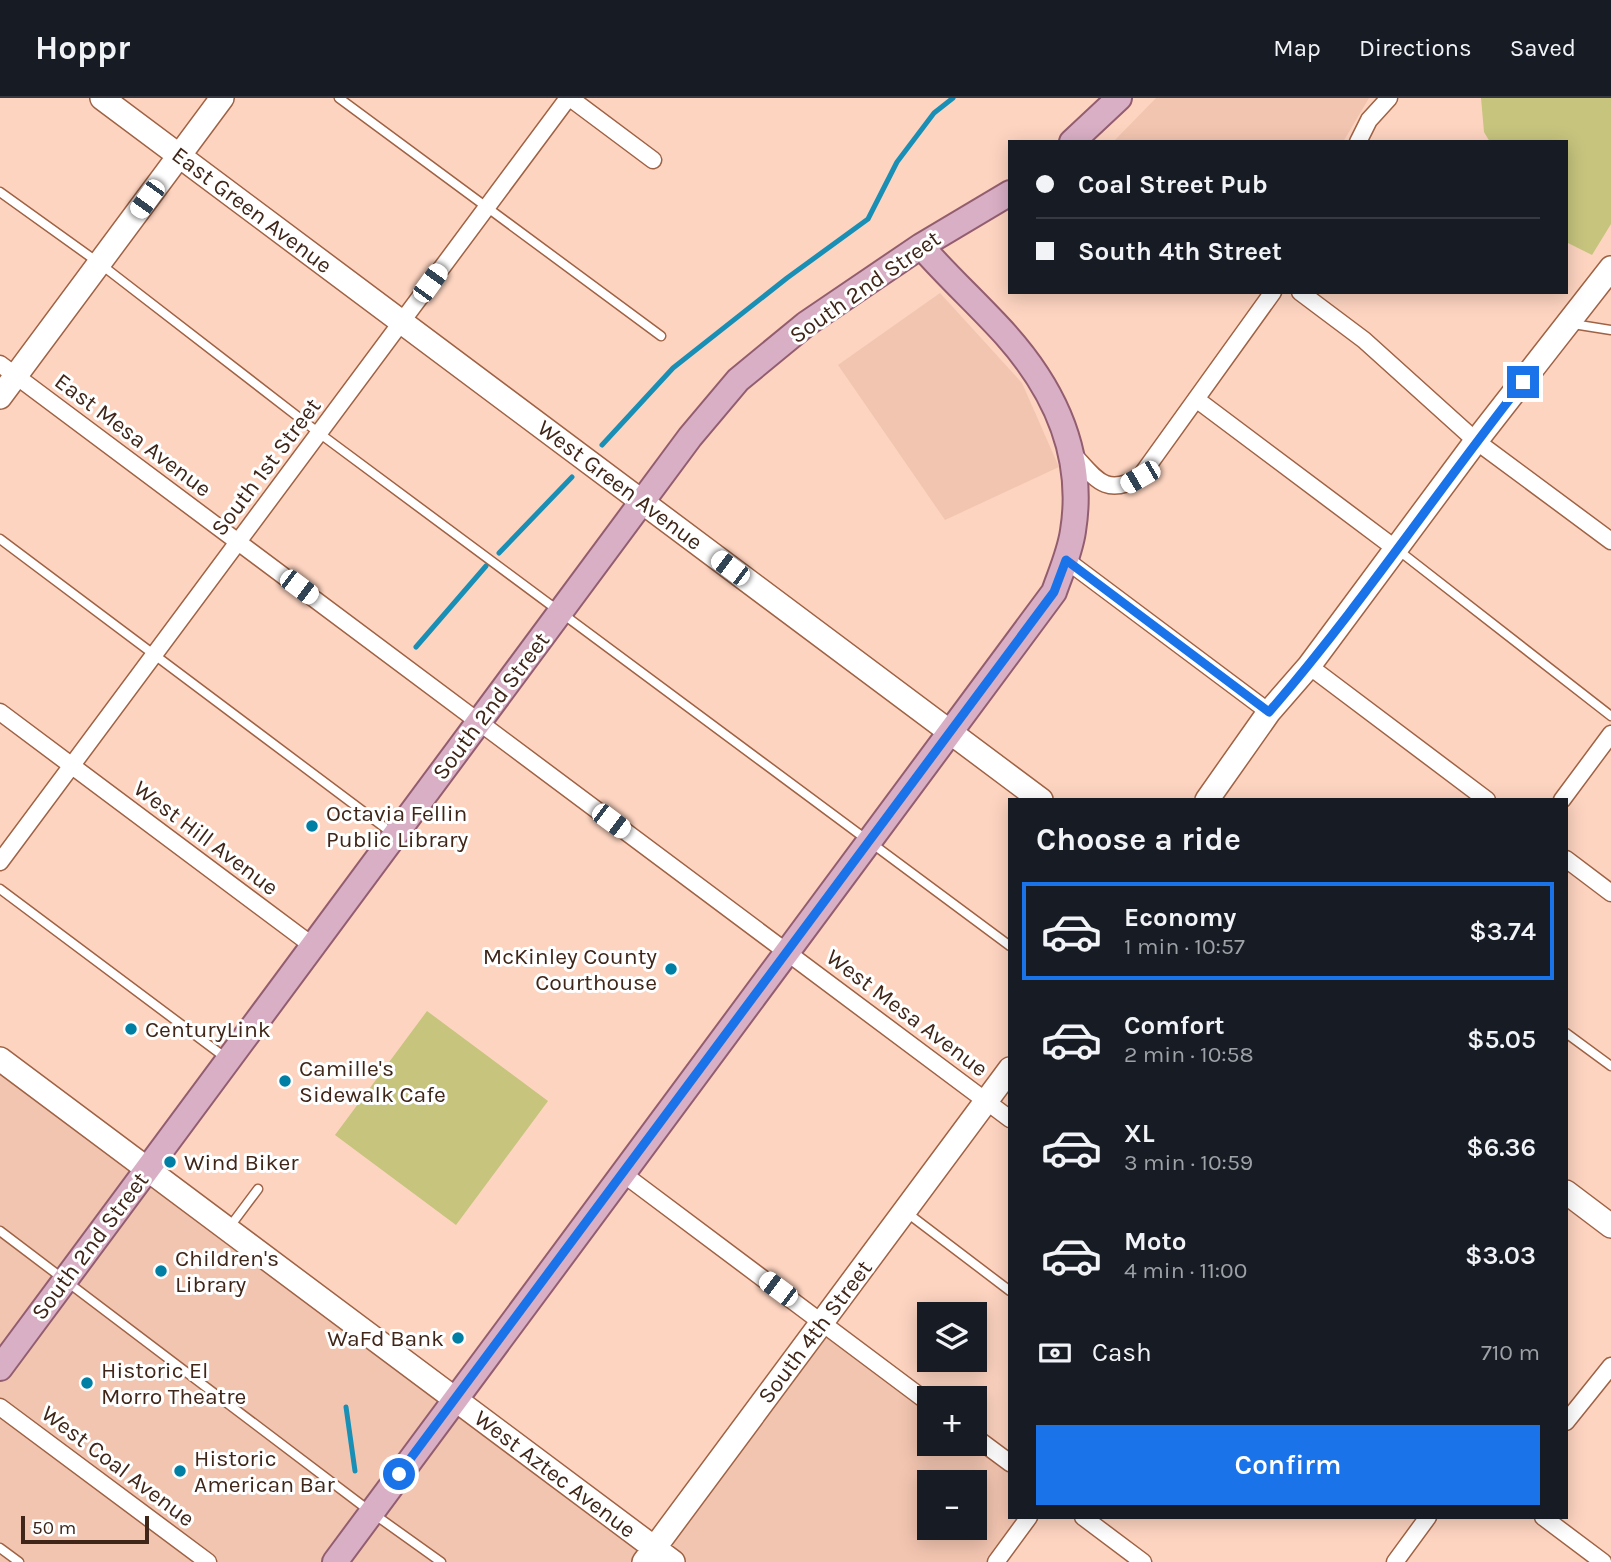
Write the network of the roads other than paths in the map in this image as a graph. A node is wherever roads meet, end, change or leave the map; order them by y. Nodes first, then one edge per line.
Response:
1 (102, 98) edge
2 (222, 98) edge
3 (339, 98) edge
4 (569, 98) edge
5 (1119, 98) edge
6 (1389, 98) edge
7 (1074, 140) edge
8 (1359, 140) edge
9 (179, 156) junction
10 (653, 160) dead end
11 (0, 192) edge
12 (1008, 194) edge
13 (487, 206) junction
14 (921, 246) junction
15 (99, 263) junction
16 (1611, 268) edge
17 (1272, 294) edge
18 (1303, 294) edge
19 (402, 322) junction
20 (1570, 324) junction
21 (1611, 330) edge
22 (661, 336) dead end
23 (8, 370) edge
24 (0, 397) edge
25 (1196, 399) junction
26 (319, 432) junction
27 (1476, 441) junction
28 (1071, 451) junction
29 (643, 502) junction
30 (0, 539) edge
31 (1611, 541) edge
32 (238, 542) junction
33 (1396, 549) junction
34 (1066, 560) junction
35 (561, 612) junction
36 (154, 655) junction
37 (1309, 666) junction
38 (0, 712) edge
39 (1269, 712) junction
40 (1611, 716) edge
41 (479, 722) junction
42 (950, 732) junction
43 (1611, 734) edge
44 (72, 766) junction
45 (1038, 798) edge
46 (1208, 798) edge
47 (1484, 798) edge
48 (1563, 798) edge
49 (395, 835) junction
50 (870, 840) junction
51 (1568, 861) edge
52 (0, 862) edge
53 (0, 889) edge
54 (1611, 893) edge
55 (1008, 944) edge
56 (313, 946) junction
57 (787, 952) junction
58 (1568, 1034) edge
59 (0, 1059) edge
60 (228, 1060) junction
61 (1611, 1066) edge
62 (1008, 1072) edge
63 (986, 1101) junction
64 (1008, 1118) edge
65 (147, 1169) junction
66 (622, 1173) junction
67 (258, 1189) dead end
68 (1568, 1194) edge
69 (905, 1211) junction
70 (1611, 1226) edge
71 (228, 1230) junction
72 (0, 1231) edge
73 (64, 1280) junction
74 (1008, 1289) edge
75 (822, 1322) junction
76 (1611, 1366) edge
77 (0, 1368) edge
78 (917, 1394) edge
79 (455, 1399) junction
80 (0, 1407) edge
81 (1568, 1420) edge
82 (987, 1446) edge
83 (1008, 1462) edge
84 (371, 1512) junction
85 (1028, 1519) edge
86 (1086, 1519) edge
87 (1427, 1519) edge
88 (1546, 1519) edge
89 (0, 1548) edge
90 (649, 1555) edge
91 (19, 1562) edge
92 (208, 1562) edge
93 (335, 1562) edge
94 (441, 1562) edge
95 (673, 1562) edge
96 (996, 1562) edge
97 (1143, 1562) edge
98 (1395, 1562) edge
99 (1603, 1562) edge

1 - 9 street, East Green Avenue
2 - 9 street
3 - 13 lane
4 - 10 street
4 - 13 street, South 1st Street
5 - 7 main road
6 - 8 street
9 - 15 street
9 - 19 street, East Green Avenue
11 - 15 lane
12 - 14 main road, South 2nd Street
13 - 19 street, South 1st Street
13 - 22 lane
14 - 28 main road
14 - 29 main road, South 2nd Street
15 - 23 street
15 - 26 lane
16 - 20 street
17 - 25 street
18 - 27 street
19 - 26 street, South 1st Street
19 - 29 street, West Green Avenue
20 - 21 lane
20 - 27 street
23 - 24 street
23 - 32 street, East Mesa Avenue
25 - 28 street
25 - 33 street
26 - 32 street, South 1st Street
26 - 35 lane
27 - 31 street
27 - 33 street
28 - 34 main road
29 - 35 main road, South 2nd Street
29 - 42 street, West Green Avenue
30 - 36 lane
32 - 36 street, South 1st Street
32 - 41 street, West Mesa Avenue
33 - 37 street
33 - 40 lane
34 - 39 street
34 - 42 main road
35 - 41 main road, South 2nd Street
35 - 50 lane
36 - 44 street, South 1st Street
36 - 49 lane
37 - 39 street
37 - 47 street
38 - 44 street, West Hill Avenue
39 - 46 street
41 - 49 main road, South 2nd Street
41 - 57 street, West Mesa Avenue
42 - 45 street, West Green Avenue
42 - 50 main road
43 - 48 street
44 - 52 street, South 1st Street
44 - 56 street, West Hill Avenue
49 - 56 main road, South 2nd Street
50 - 55 lane
50 - 57 main road
51 - 54 street
53 - 60 lane
56 - 60 main road, South 2nd Street
57 - 63 street, West Mesa Avenue
57 - 66 main road
58 - 61 lane
59 - 65 street, West Aztec Avenue
60 - 65 main road, South 2nd Street
62 - 63 street, South 4th Street
63 - 64 street, West Mesa Avenue
63 - 69 street, South 4th Street
65 - 71 street, West Aztec Avenue
65 - 73 main road, South 2nd Street
66 - 75 street
66 - 79 main road
67 - 71 lane
68 - 70 street
69 - 74 lane
69 - 75 street, South 4th Street
71 - 79 street, West Aztec Avenue
72 - 73 lane
73 - 77 main road, South 2nd Street
73 - 84 lane
75 - 78 street
75 - 90 street, South 4th Street
76 - 81 street
79 - 84 main road
79 - 90 street, West Aztec Avenue
80 - 92 street, West Coal Avenue
82 - 83 street
84 - 93 main road
84 - 94 lane
85 - 96 street
86 - 97 street
87 - 98 street
88 - 99 street
89 - 91 lane
90 - 95 street, West Aztec Avenue

